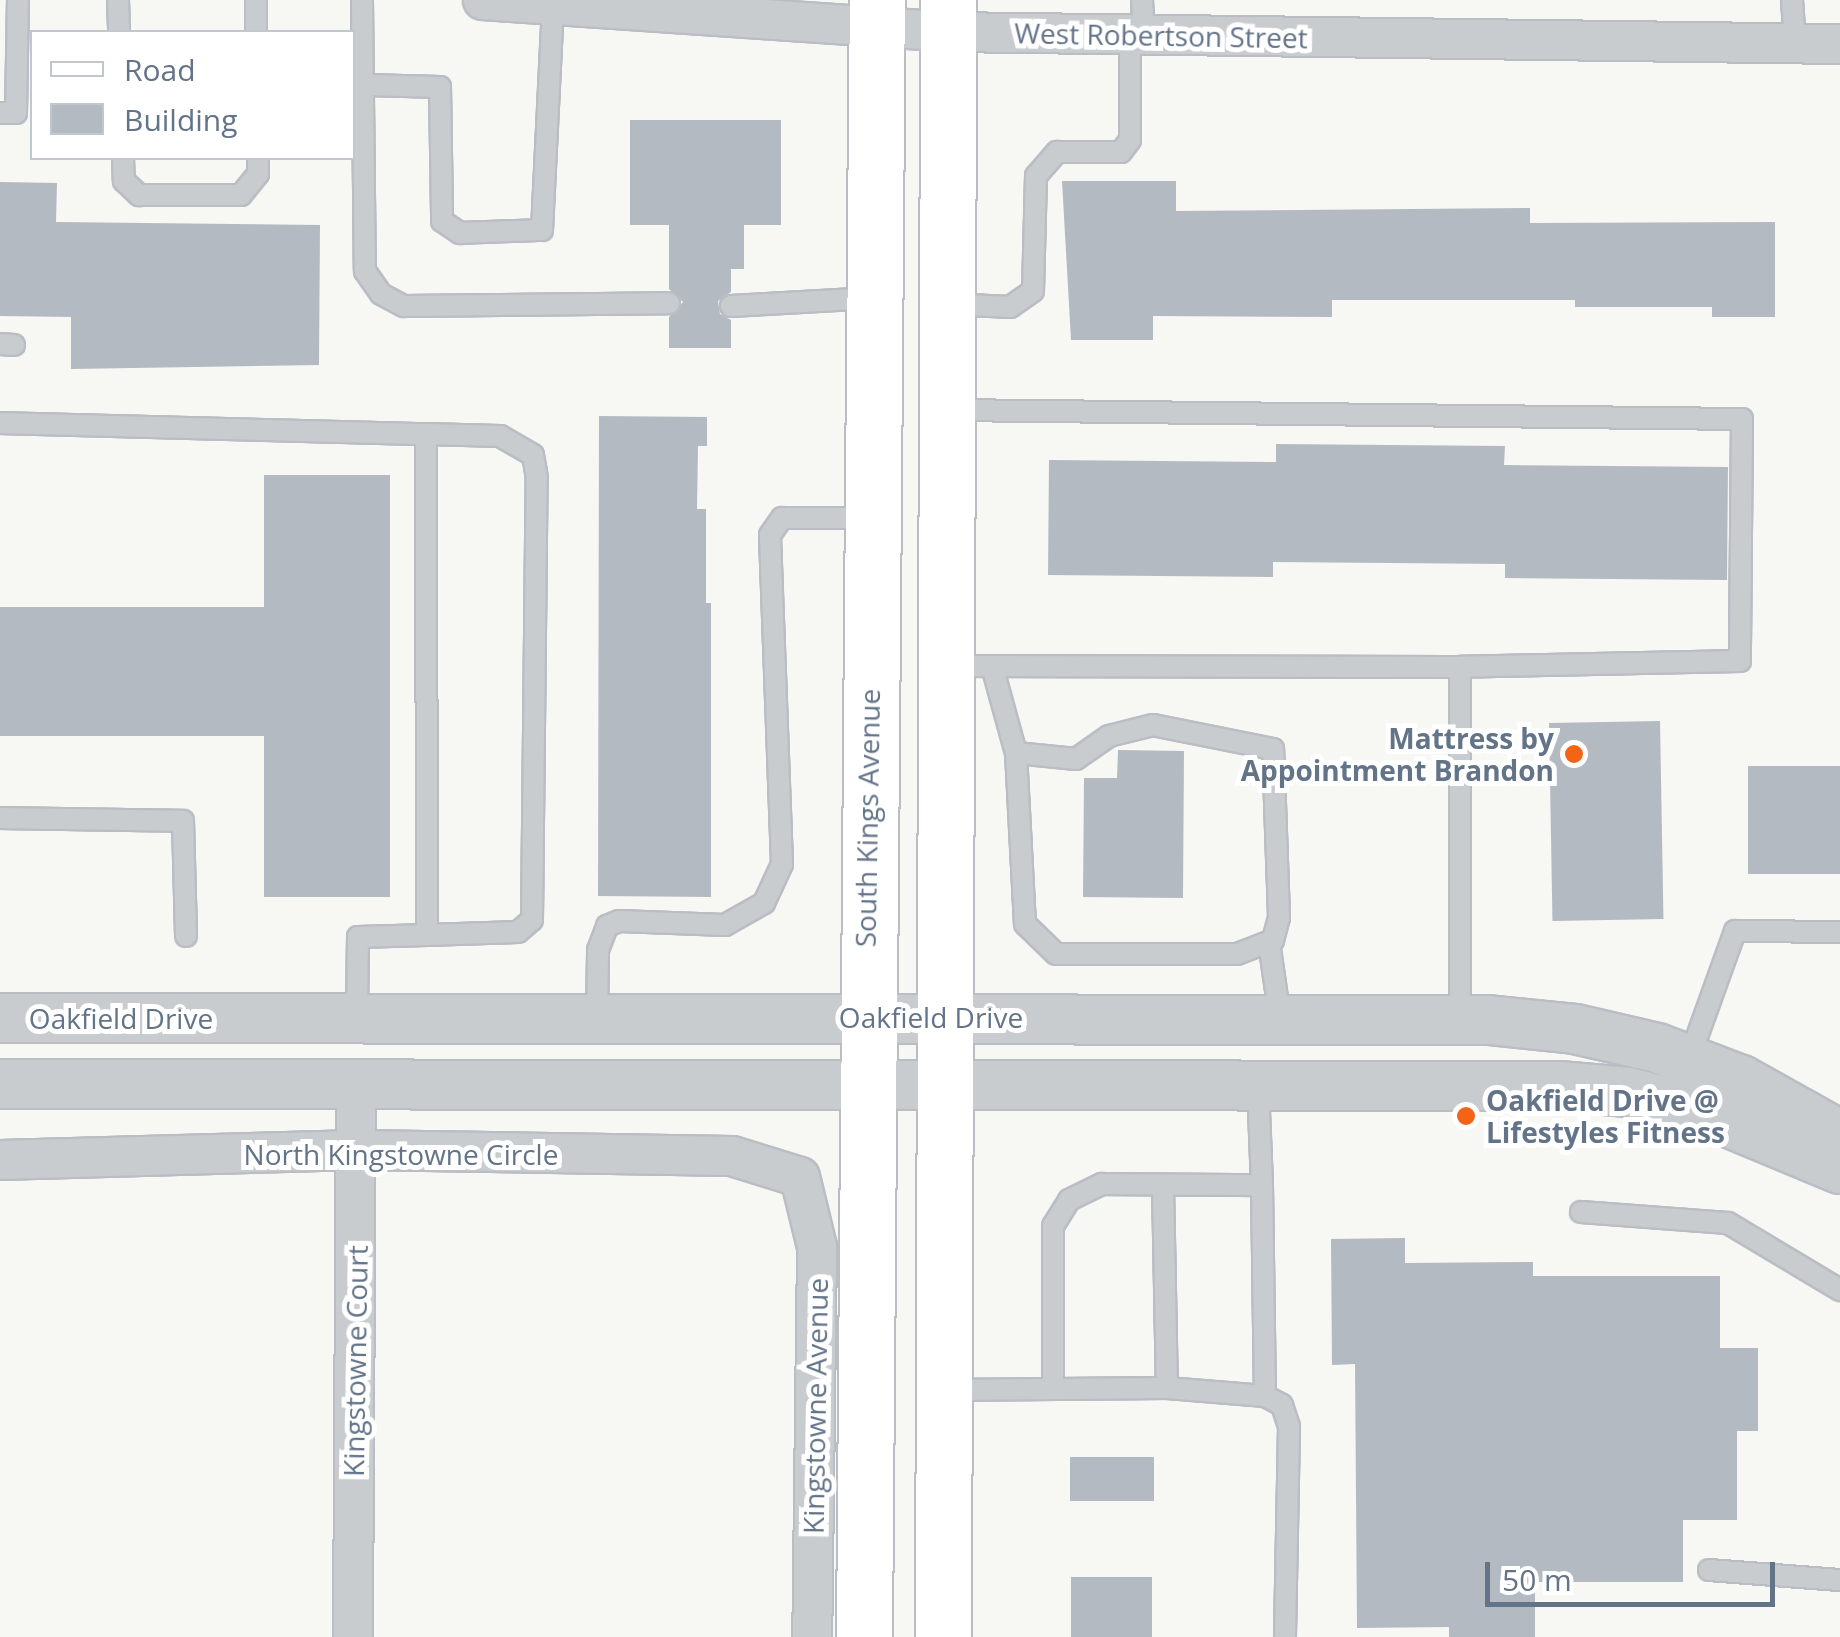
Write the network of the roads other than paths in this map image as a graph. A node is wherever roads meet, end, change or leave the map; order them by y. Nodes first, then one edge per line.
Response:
1 (18, 0) edge
2 (118, 0) edge
3 (256, 0) edge
4 (362, 0) edge
5 (1792, 0) edge
6 (502, 1) edge
7 (552, 5) junction
8 (755, 10) edge
9 (876, 14) edge
10 (948, 16) edge
11 (1139, 23) edge
12 (119, 30) edge
13 (256, 30) edge
14 (1795, 44) junction
15 (1840, 44) edge
16 (367, 85) junction
17 (0, 113) edge
18 (123, 160) edge
19 (258, 160) edge
20 (874, 298) junction
21 (669, 303) dead end
22 (947, 304) junction
23 (731, 306) dead end
24 (947, 410) junction
25 (0, 423) edge
26 (426, 434) junction
27 (870, 518) junction
28 (969, 666) junction
29 (1460, 667) junction
30 (1016, 752) junction
31 (0, 818) edge
32 (1840, 932) edge
33 (427, 935) junction
34 (186, 936) dead end
35 (1269, 942) junction
36 (358, 1017) junction
37 (598, 1017) junction
38 (865, 1017) junction
39 (945, 1017) junction
40 (0, 1018) edge
41 (1280, 1018) junction
42 (1460, 1020) junction
43 (1688, 1059) junction
44 (0, 1084) edge
45 (356, 1086) junction
46 (864, 1086) junction
47 (1258, 1086) junction
48 (945, 1088) junction
49 (1840, 1134) edge
50 (357, 1150) junction
51 (0, 1160) edge
52 (1840, 1168) edge
53 (800, 1176) joint
54 (1164, 1185) junction
55 (1262, 1185) junction
56 (1581, 1212) dead end
57 (1840, 1290) edge
58 (864, 1363) junction
59 (1168, 1388) junction
60 (1052, 1389) junction
61 (944, 1390) junction
62 (1265, 1396) junction
63 (1709, 1570) dead end
64 (1840, 1580) edge
65 (352, 1637) edge
66 (812, 1637) edge
67 (864, 1637) edge
68 (894, 1637) edge
69 (943, 1637) edge
70 (1285, 1637) edge

1 - 17 lane
2 - 12 lane
3 - 13 lane
4 - 16 lane
5 - 14 lane
6 - 7 street, West Robertson Street
7 - 8 street, West Robertson Street
7 - 16 lane
8 - 9 street, West Robertson Street
9 - 10 street, West Robertson Street
9 - 20 main road, South Kings Avenue
10 - 11 street, West Robertson Street
10 - 22 main road
11 - 14 street, West Robertson Street
11 - 22 lane
14 - 15 street, West Robertson Street
16 - 21 lane
18 - 19 lane
20 - 23 lane
20 - 27 main road, South Kings Avenue
22 - 24 main road
24 - 28 main road
24 - 29 lane
25 - 26 lane
26 - 33 lane
26 - 33 lane
27 - 37 lane
27 - 38 main road, South Kings Avenue
28 - 29 lane
28 - 30 lane
28 - 39 main road
29 - 42 lane
30 - 35 lane
30 - 35 lane
31 - 34 lane
32 - 43 lane
33 - 36 lane
35 - 41 lane
36 - 37 street, Oakfield Drive
36 - 40 street, Oakfield Drive
37 - 38 street, Oakfield Drive
38 - 39 street, Oakfield Drive
38 - 46 main road, South Kings Avenue
39 - 41 street, Oakfield Drive
39 - 48 main road
41 - 42 street, Oakfield Drive
42 - 43 street, Oakfield Drive
43 - 49 street, Oakfield Drive
44 - 45 street
45 - 46 street
45 - 50 street, Kingstowne Court
46 - 48 street
46 - 58 main road, South Kings Avenue
47 - 48 street
47 - 52 street
47 - 55 lane
48 - 61 main road
50 - 51 street, North Kingstowne Circle
50 - 53 street, North Kingstowne Circle
50 - 65 street, Kingstowne Court
53 - 66 street, Kingstowne Avenue
54 - 55 lane
54 - 59 lane
54 - 60 lane
55 - 62 lane
56 - 57 lane
58 - 67 main road, South Kings Avenue
58 - 68 main road
59 - 60 lane
59 - 62 lane
60 - 61 lane
61 - 69 main road
62 - 70 lane
63 - 64 lane

